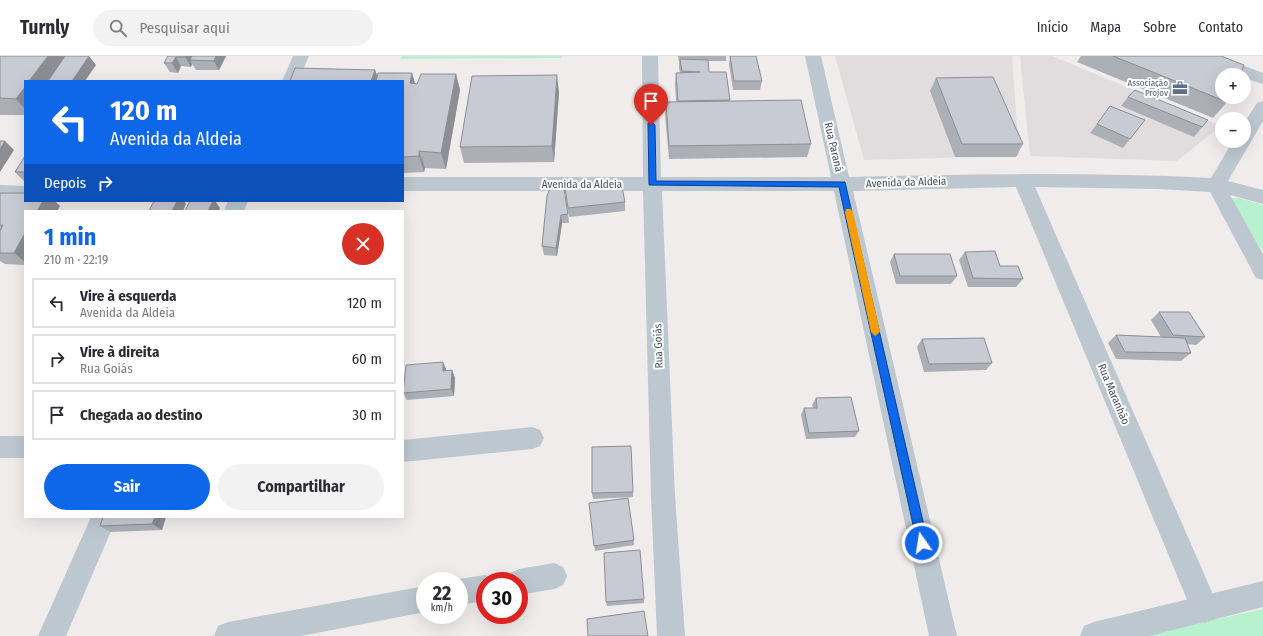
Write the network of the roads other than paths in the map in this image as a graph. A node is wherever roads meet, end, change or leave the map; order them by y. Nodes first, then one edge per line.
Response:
1 (301, 56) edge
2 (650, 56) edge
3 (813, 56) edge
4 (1203, 56) edge
5 (1263, 79) edge
6 (290, 80) edge
7 (1263, 106) edge
8 (1251, 126) edge
9 (1238, 148) edge
10 (1023, 180) junction
11 (652, 183) junction
12 (404, 184) edge
13 (842, 184) junction
14 (1216, 185) junction
15 (0, 192) edge
16 (24, 193) edge
17 (1263, 196) edge
18 (1263, 272) edge
19 (532, 438) dead end
20 (0, 447) edge
21 (24, 447) edge
22 (404, 451) edge
23 (104, 518) edge
24 (554, 576) dead end
25 (528, 580) edge
26 (1263, 594) edge
27 (416, 600) edge
28 (1205, 609) junction
29 (52, 636) edge
30 (228, 636) edge
31 (671, 636) edge
32 (943, 636) edge
33 (1094, 636) edge

1 - 6 street
2 - 11 street, Rua Goiás
3 - 13 street, Rua Paraná
4 - 5 street
7 - 8 street
9 - 14 street
10 - 13 street, Avenida da Aldeia
10 - 14 street, Avenida da Aldeia
10 - 28 street, Rua Maranhão
11 - 12 street, Avenida da Aldeia
11 - 13 street, Avenida da Aldeia
11 - 31 street, Rua Goiás
13 - 32 street, Rua Paraná
14 - 17 street, Avenida da Aldeia
14 - 18 street
15 - 16 street
19 - 22 street
20 - 21 street
23 - 29 street
24 - 25 street
26 - 28 street
27 - 30 street
28 - 33 street

